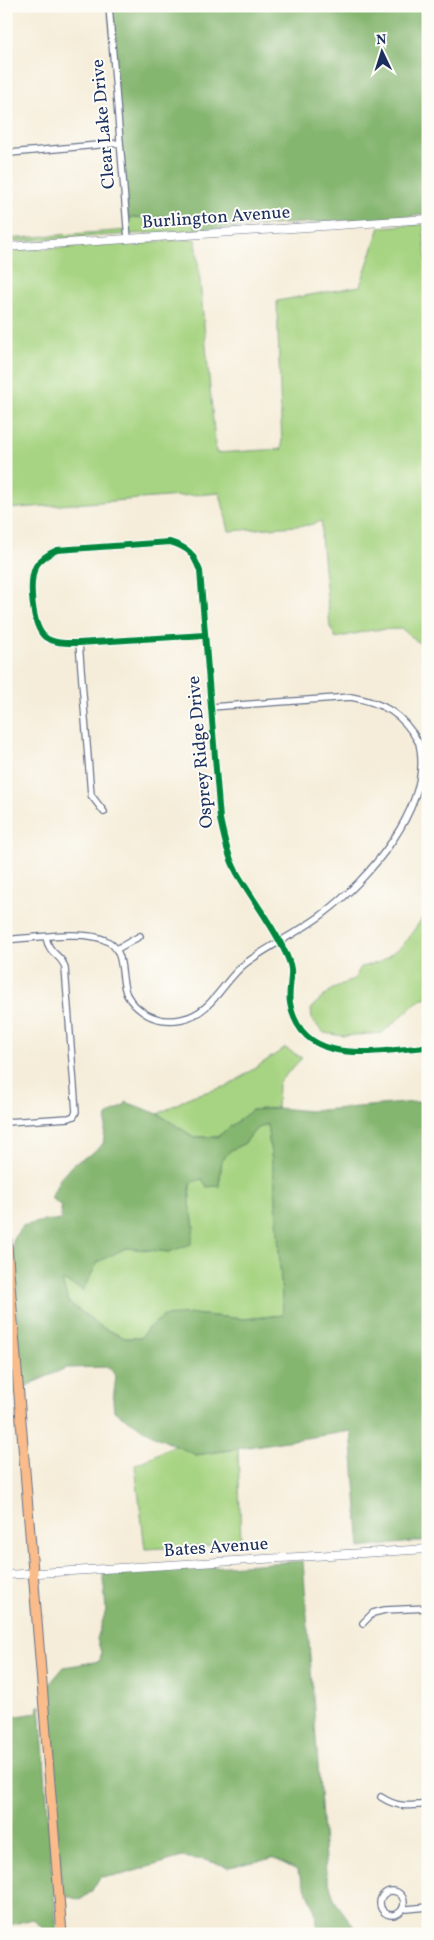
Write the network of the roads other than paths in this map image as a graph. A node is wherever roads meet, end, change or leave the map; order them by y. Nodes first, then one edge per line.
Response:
1 (109, 6) edge
2 (120, 143) junction
3 (10, 153) dead end
4 (428, 219) edge
5 (128, 239) junction
6 (6, 247) edge
7 (206, 635) junction
8 (79, 644) junction
9 (211, 707) junction
10 (426, 779) dead end
11 (104, 812) dead end
12 (406, 833) dead end
13 (140, 936) dead end
14 (46, 937) junction
15 (6, 940) edge
16 (280, 942) junction
17 (117, 949) junction
18 (428, 1047) edge
19 (6, 1122) edge
20 (6, 1233) edge
21 (428, 1549) edge
22 (34, 1574) junction
23 (6, 1575) edge
24 (428, 1608) edge
25 (364, 1623) dead end
26 (381, 1797) dead end
27 (428, 1804) edge
28 (428, 1907) edge
29 (403, 1908) junction
30 (62, 1934) edge

1 - 2 street, Clear Lake Drive
2 - 3 street
2 - 5 street, Clear Lake Drive
4 - 5 street, Burlington Avenue
5 - 6 street, Burlington Avenue
7 - 8 street, Osprey Ridge Drive
7 - 8 street, Osprey Ridge Drive
7 - 9 street, Osprey Ridge Drive
8 - 11 street
9 - 10 street
9 - 16 street, Osprey Ridge Drive
12 - 16 street
13 - 17 street
14 - 15 street
14 - 17 street
14 - 19 street
16 - 17 street
16 - 18 street, Osprey Ridge Drive
20 - 22 main road
21 - 22 street, Bates Avenue
22 - 23 street, Bates Avenue
22 - 30 main road
24 - 25 street
26 - 27 street
28 - 29 street
29 - 29 street

